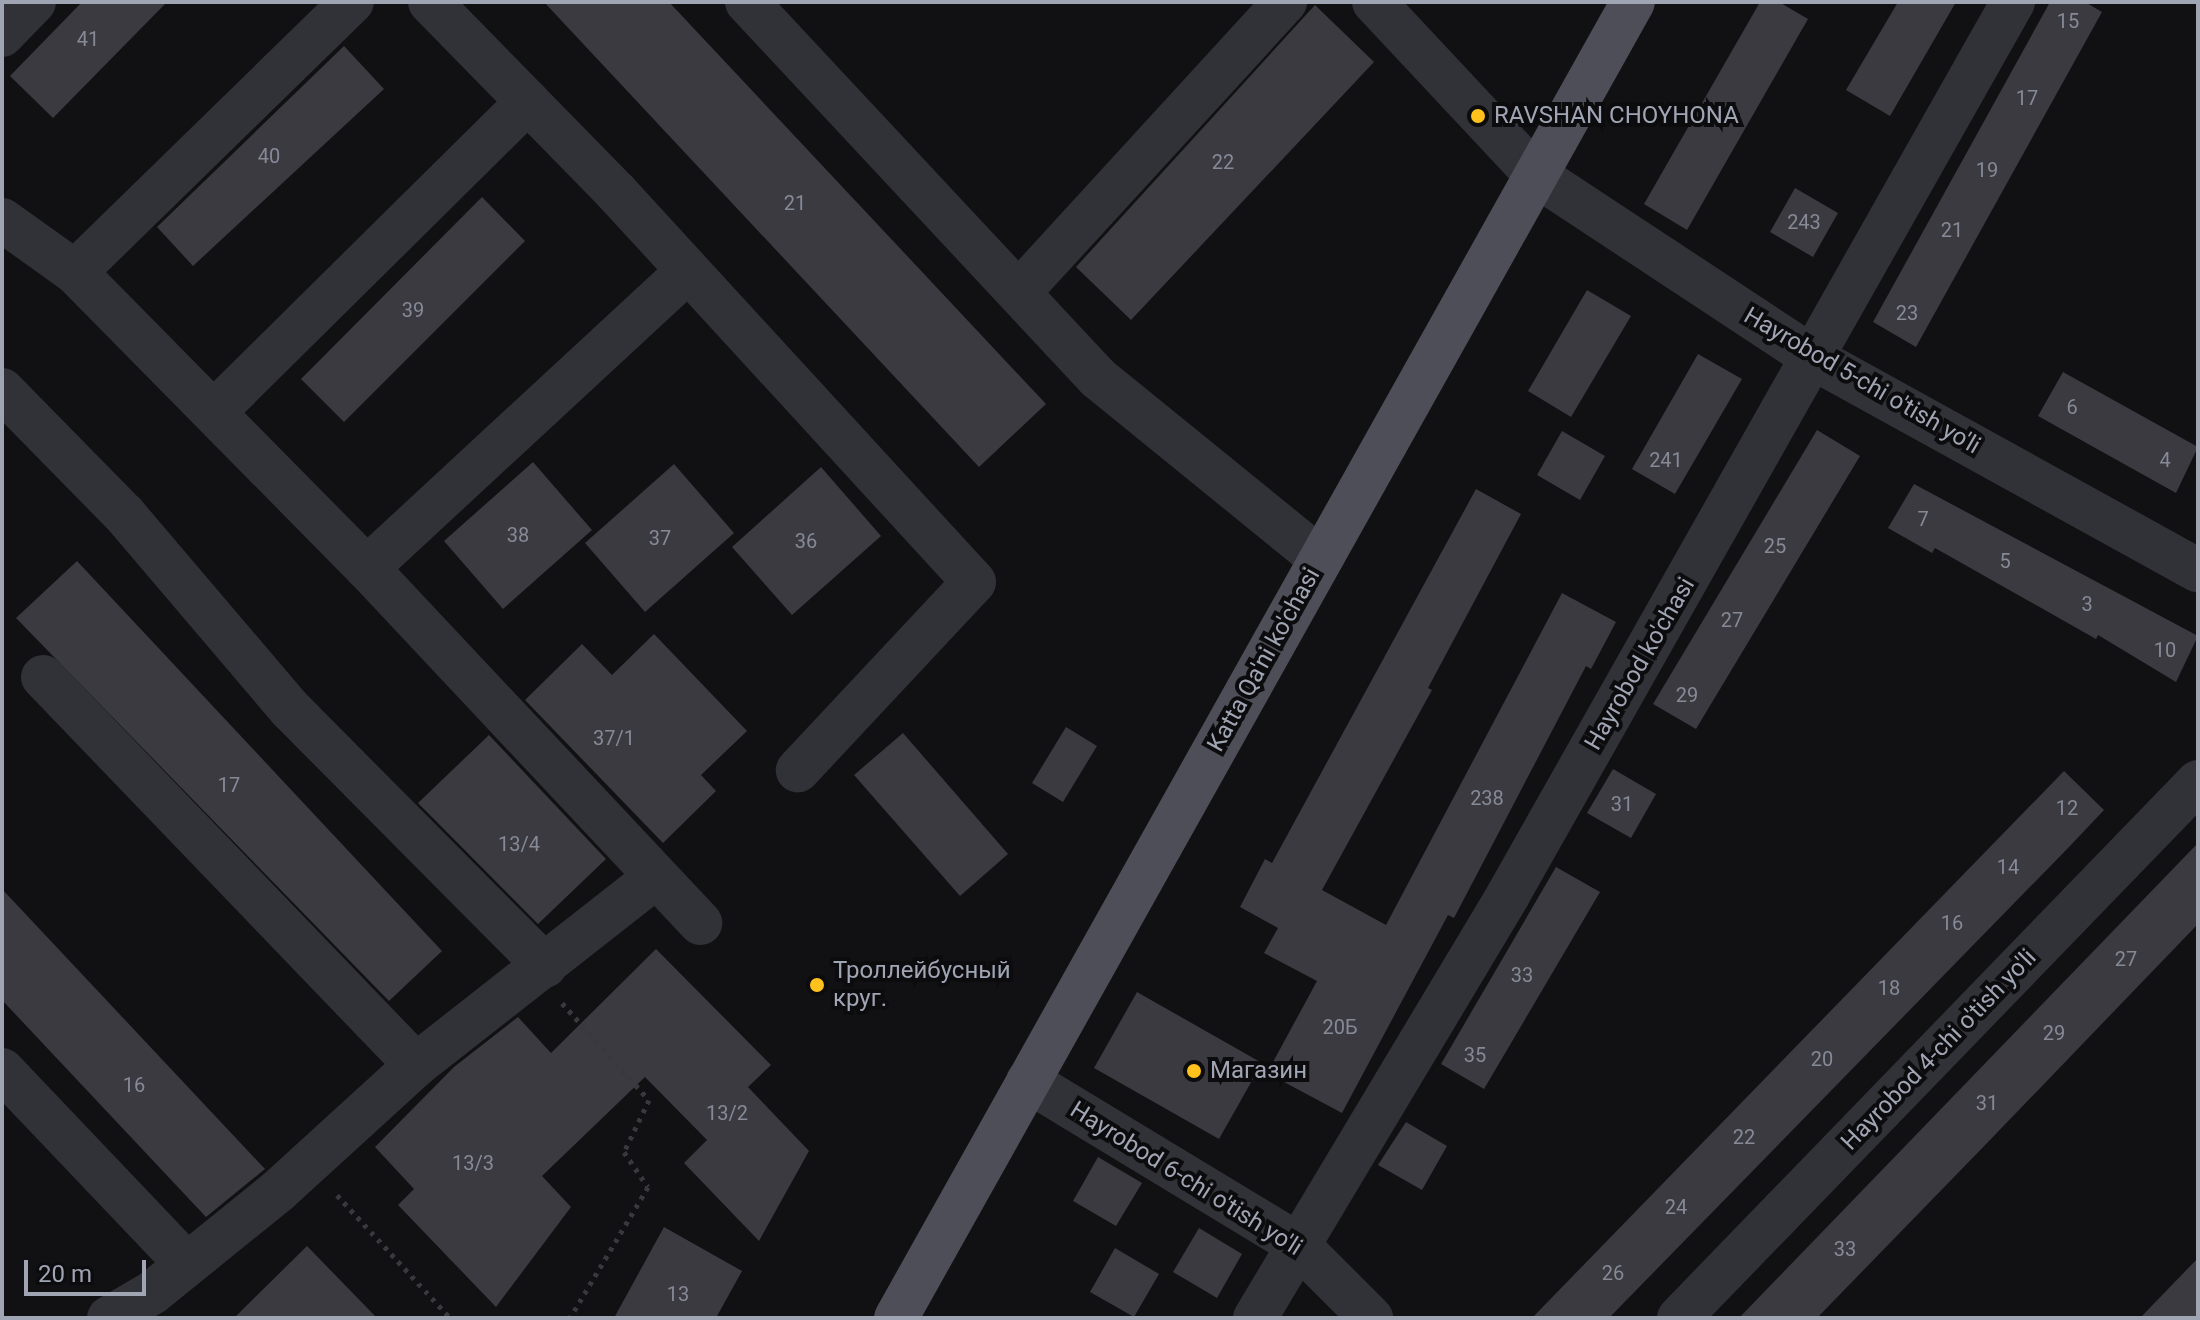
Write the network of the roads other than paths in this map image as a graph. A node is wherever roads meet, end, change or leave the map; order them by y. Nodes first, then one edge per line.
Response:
1 (34, 2) edge
2 (352, 2) edge
3 (430, 2) edge
4 (747, 2) edge
5 (1285, 2) edge
6 (1374, 2) edge
7 (1633, 2) edge
8 (2013, 2) edge
9 (2, 35) edge
10 (527, 102) junction
11 (1536, 175) junction
12 (2, 220) edge
13 (688, 271) junction
14 (75, 272) junction
15 (1021, 290) junction
16 (1815, 359) junction
17 (2, 390) edge
18 (214, 412) junction
19 (1321, 559) junction
20 (367, 568) junction
21 (2198, 570) edge
22 (43, 677) dead end
23 (798, 770) dead end
24 (2198, 782) edge
25 (656, 877) junction
26 (700, 923) dead end
27 (540, 970) junction
28 (416, 1065) junction
29 (2, 1070) edge
30 (1028, 1081) junction
31 (1297, 1244) junction
32 (187, 1264) junction
33 (109, 1318) edge
34 (896, 1318) edge
35 (1255, 1318) edge
36 (1371, 1318) edge
37 (1679, 1318) edge

1 - 9 street
2 - 14 street
3 - 10 street
4 - 15 street
5 - 15 street
6 - 11 street, Hayrobod 5-chi o'tish yo'li
7 - 11 main road, Katta Qa'ni ko'chasi
8 - 16 street, Hayrobod ko'chasi
10 - 13 street
10 - 18 street
11 - 16 street, Hayrobod 5-chi o'tish yo'li
11 - 19 main road, Katta Qa'ni ko'chasi
12 - 14 street
13 - 20 street
13 - 23 street
14 - 18 street
15 - 19 street
16 - 21 street, Hayrobod 5-chi o'tish yo'li
16 - 31 street, Hayrobod ko'chasi
17 - 27 street
18 - 20 street
19 - 30 main road, Katta Qa'ni ko'chasi
20 - 25 street
22 - 28 street
24 - 37 street, Hayrobod 4-chi o'tish yo'li
25 - 26 street
25 - 27 street
27 - 28 street
28 - 32 street
29 - 32 street
30 - 31 street, Hayrobod 6-chi o'tish yo'li
30 - 34 main road, Katta Qa'ni ko'chasi
31 - 35 street, Hayrobod ko'chasi
31 - 36 street, Hayrobod 6-chi o'tish yo'li
32 - 33 street

